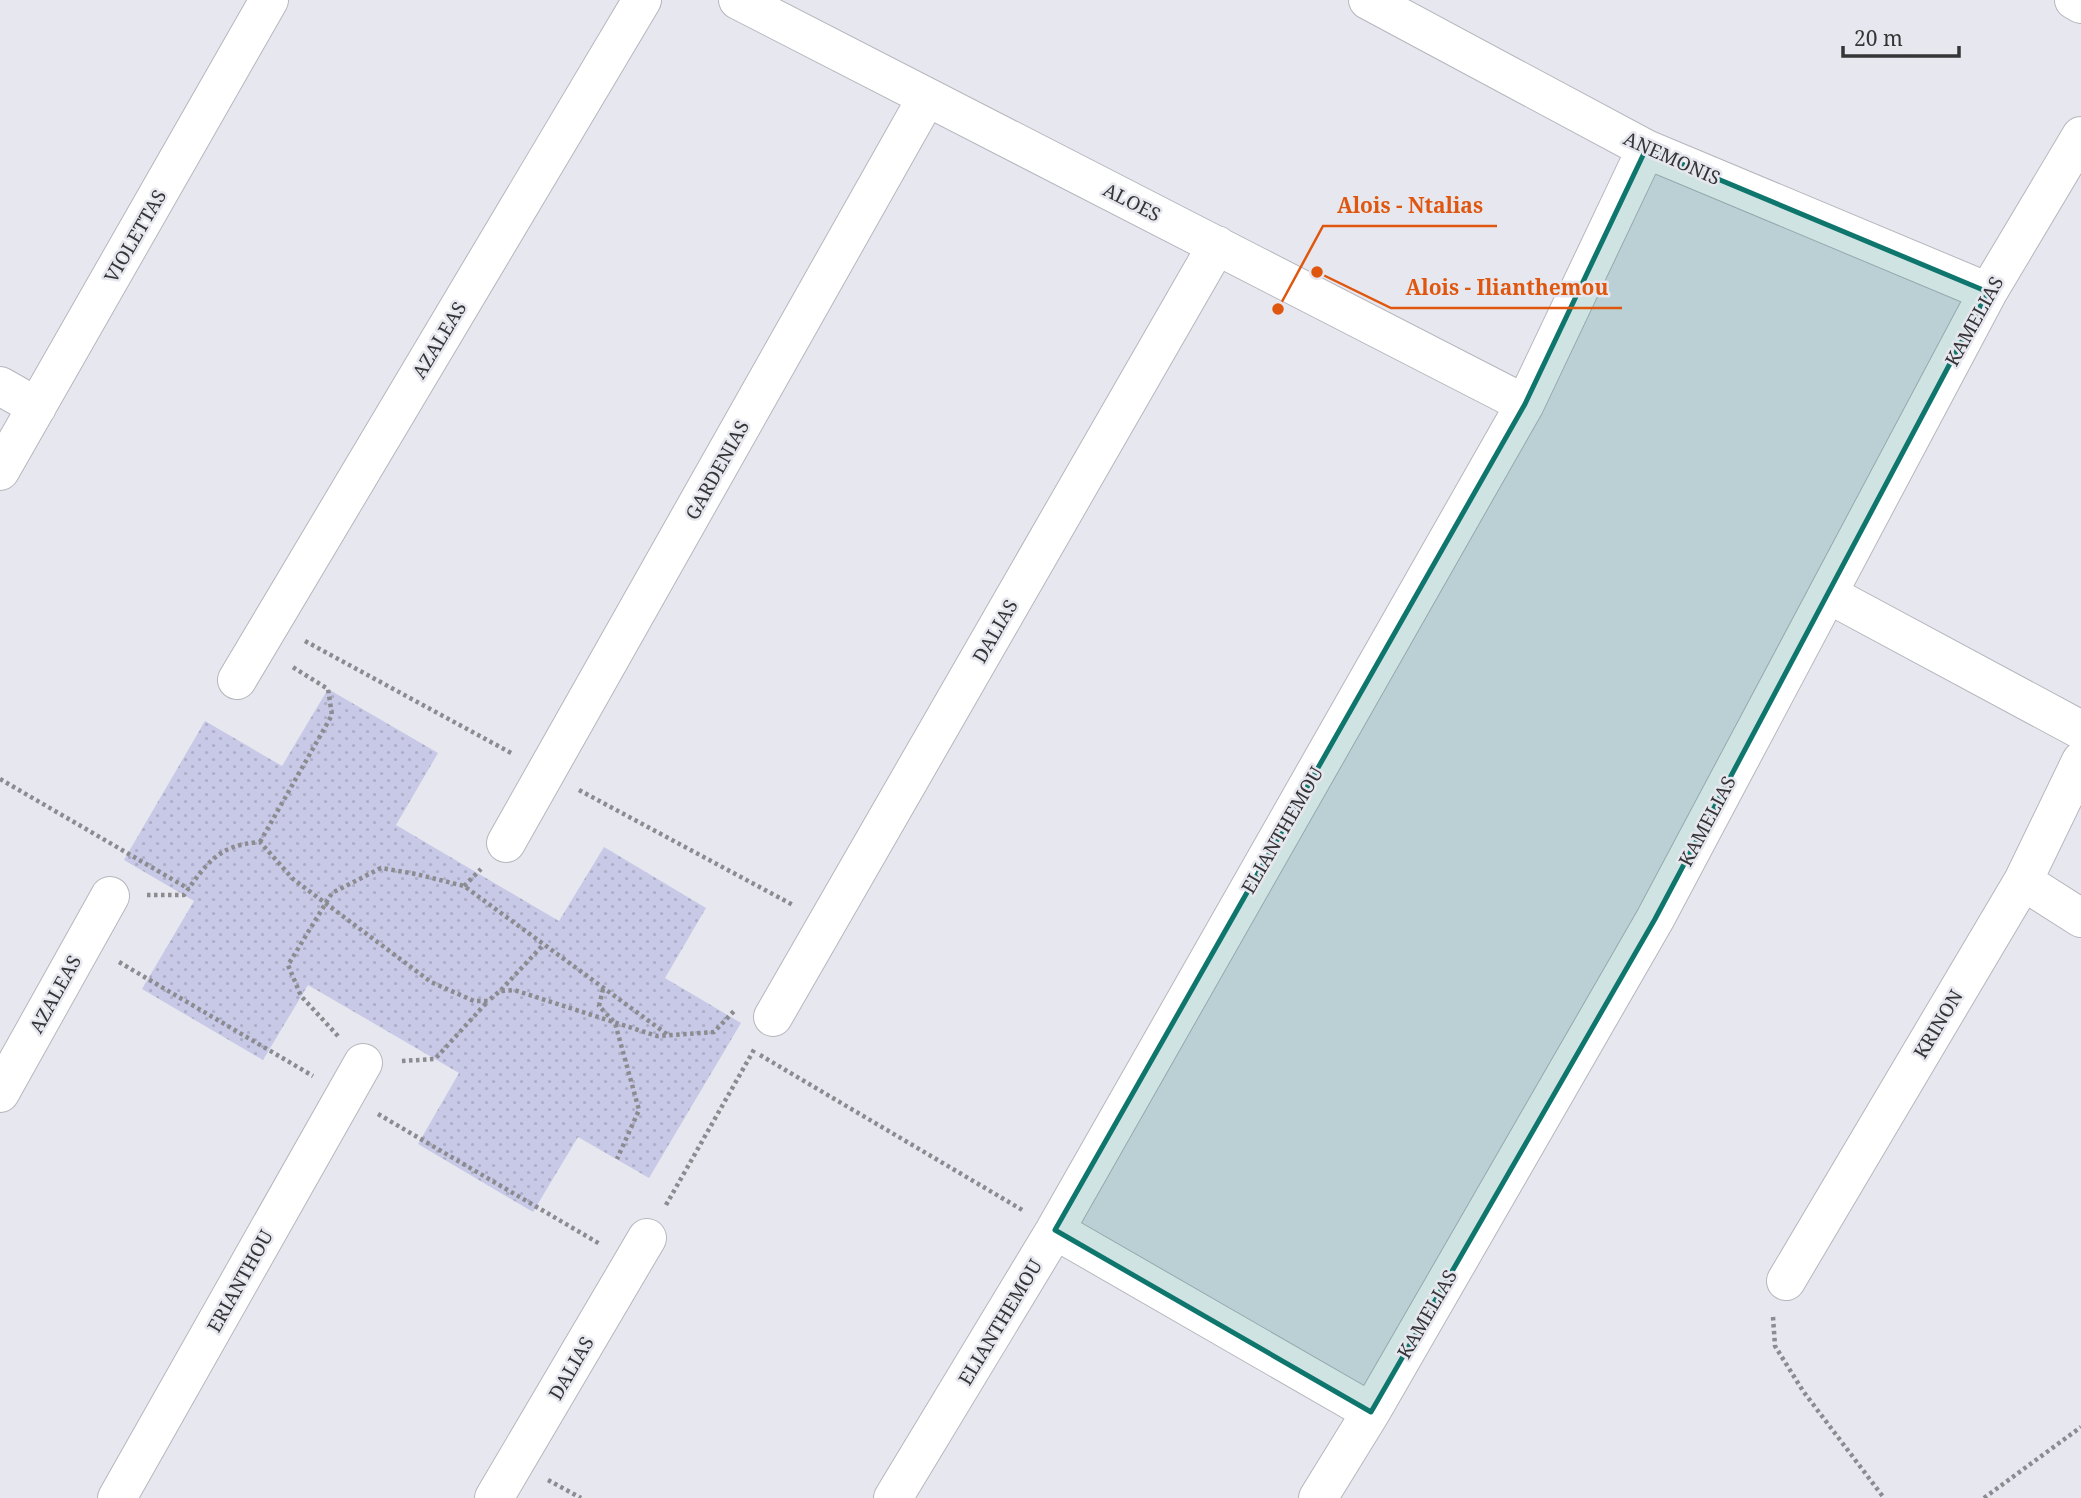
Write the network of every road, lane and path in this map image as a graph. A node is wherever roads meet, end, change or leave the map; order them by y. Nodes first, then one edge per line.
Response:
1 (269, 0) edge
2 (642, 0) edge
3 (738, 0) edge
4 (1367, 0) edge
5 (2074, 0) edge
6 (2081, 4) edge
7 (927, 97) junction
8 (2081, 136) edge
9 (1646, 149) junction
10 (1217, 245) junction
11 (1988, 292) junction
12 (0, 386) edge
13 (1525, 404) junction
14 (37, 407) junction
15 (0, 471) edge
16 (1828, 594) junction
17 (257, 645) junction
18 (237, 680) dead end
19 (2081, 730) edge
20 (2081, 761) edge
21 (0, 779) edge
22 (260, 842) junction
23 (506, 843) dead end
24 (2022, 881) junction
25 (188, 888) junction
26 (110, 896) joint
27 (325, 904) junction
28 (2081, 918) edge
29 (543, 945) junction
30 (603, 989) junction
31 (500, 991) junction
32 (488, 1001) junction
33 (770, 1022) junction
34 (615, 1023) junction
35 (669, 1036) junction
36 (753, 1051) junction
37 (363, 1063) junction
38 (0, 1093) edge
39 (617, 1159) dead end
40 (1055, 1230) junction
41 (647, 1238) joint
42 (1786, 1281) joint
43 (1371, 1412) junction
44 (2081, 1427) edge
45 (117, 1498) edge
46 (494, 1498) edge
47 (893, 1498) edge
48 (1318, 1498) edge
49 (1884, 1498) edge
50 (1984, 1498) edge

1 - 14 street, VIOLETTAS
2 - 17 street, AZALEAS
3 - 7 street, ALOES
4 - 9 street, ANEMONIS
5 - 6 street
7 - 10 street, ALOES
7 - 23 street, GARDENIAS
8 - 11 street, KAMELIAS
9 - 11 street, ANEMONIS
9 - 13 street, ELIANTHEMOU
10 - 13 street, ALOES
10 - 33 street, DALIAS
11 - 16 street, KAMELIAS
12 - 14 street
13 - 40 street, ELIANTHEMOU
14 - 15 street, VIOLETTAS
16 - 19 street
16 - 43 street, KAMELIAS
17 - 18 street, AZALEAS
17 - 22 path
20 - 24 street, KRINON
21 - 25 path
22 - 25 path
22 - 27 path
24 - 28 street
24 - 42 street, KRINON
25 - 26 path
26 - 38 street, AZALEAS
27 - 29 path
27 - 32 path
27 - 37 path
29 - 30 path
29 - 31 path
30 - 34 path
30 - 35 path
31 - 32 path
31 - 34 path
32 - 37 path
33 - 35 path
33 - 36 path
34 - 35 path
34 - 39 path
36 - 40 path
36 - 41 path
37 - 45 street, ERIANTHOU
40 - 43 street
40 - 47 street, ELIANTHEMOU
41 - 46 street, DALIAS
42 - 49 path
43 - 48 street, KAMELIAS
44 - 50 path

